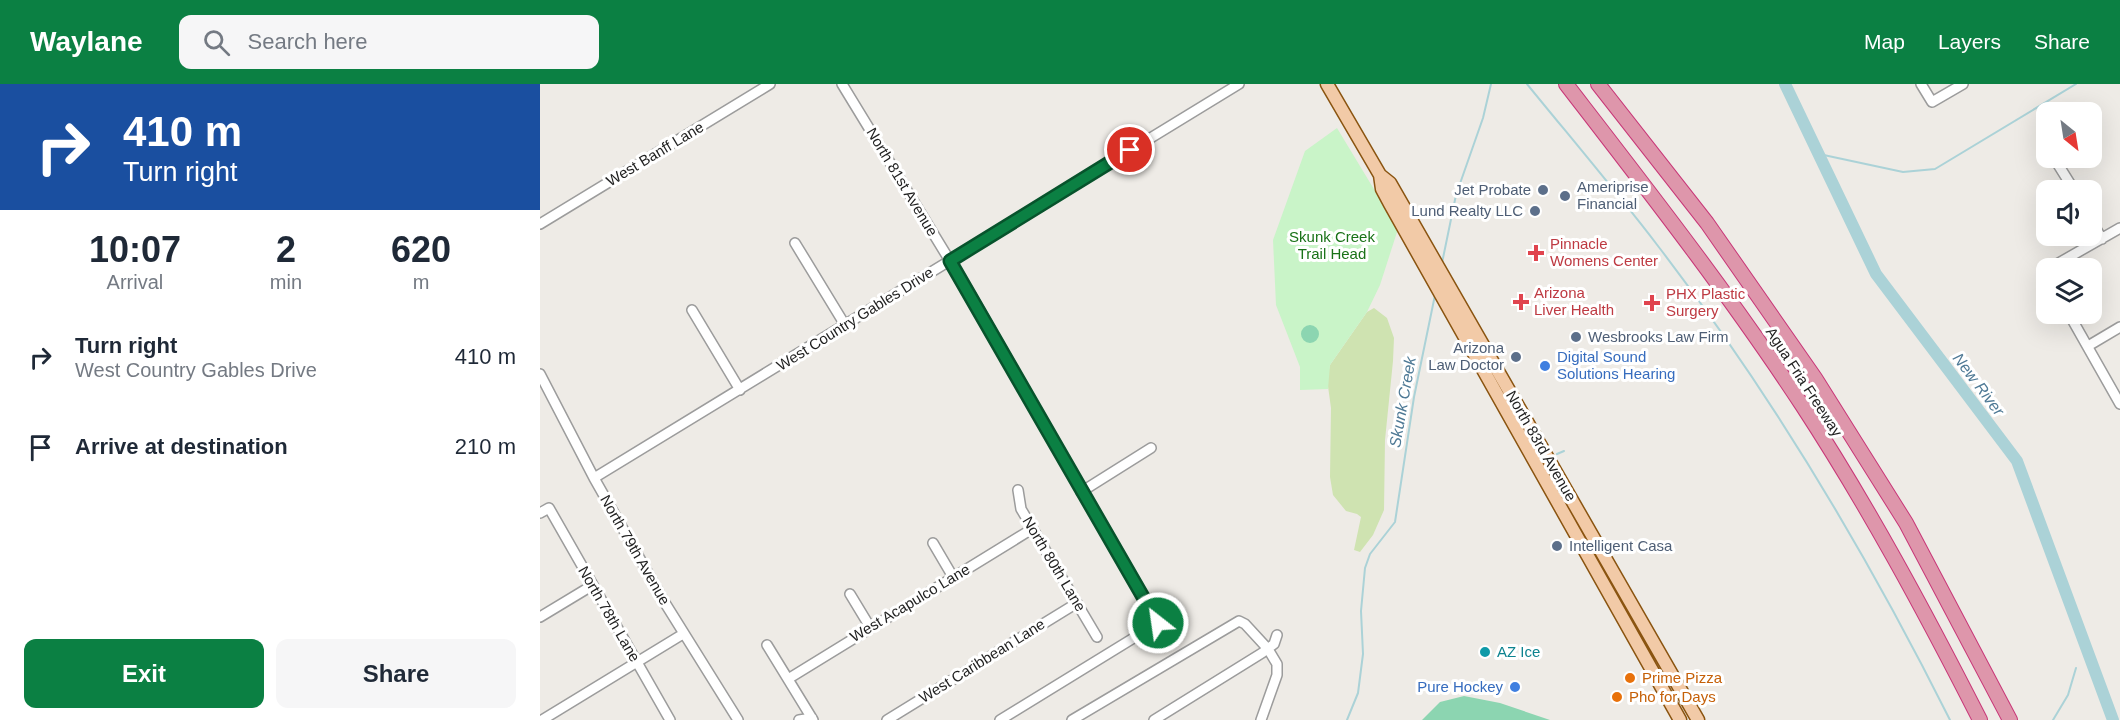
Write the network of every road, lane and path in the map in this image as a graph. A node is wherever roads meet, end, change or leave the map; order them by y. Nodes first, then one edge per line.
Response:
1 (770, 84) edge
2 (843, 84) edge
3 (1239, 84) edge
4 (1327, 84) edge
5 (1566, 84) edge
6 (1598, 84) edge
7 (1921, 84) edge
8 (1963, 84) edge
9 (1380, 175) junction
10 (540, 224) edge
11 (2120, 228) edge
12 (2102, 239) edge
13 (795, 243) dead end
14 (2090, 246) edge
15 (2070, 258) edge
16 (950, 261) junction
17 (692, 310) dead end
18 (2075, 324) edge
19 (845, 325) junction
20 (2120, 327) edge
21 (2088, 346) junction
22 (540, 374) edge
23 (740, 390) junction
24 (2120, 405) edge
25 (1151, 448) dead end
26 (594, 478) junction
27 (1018, 490) dead end
28 (1081, 492) junction
29 (540, 513) edge
30 (1032, 529) junction
31 (933, 543) dead end
32 (953, 577) junction
33 (592, 585) junction
34 (850, 594) dead end
35 (1077, 603) junction
36 (540, 617) edge
37 (870, 627) junction
38 (683, 634) junction
39 (1277, 635) dead end
40 (1097, 637) dead end
41 (767, 645) dead end
42 (1268, 649) junction
43 (637, 662) junction
44 (788, 679) junction
45 (812, 719) edge
46 (542, 720) edge
47 (670, 720) edge
48 (738, 720) edge
49 (799, 720) edge
50 (887, 720) edge
51 (1002, 720) edge
52 (1072, 720) edge
53 (1154, 720) edge
54 (1261, 720) edge
55 (1680, 720) edge
56 (1698, 720) edge
57 (1978, 720) edge
58 (2010, 720) edge

1 - 10 street, West Banff Lane
2 - 16 street, North 81st Avenue
3 - 16 street, West Country Gables Drive
4 - 9 main road, North 83rd Avenue
5 - 57 highway, Agua Fria Freeway
6 - 58 highway, Agua Fria Freeway
7 - 8 street
9 - 55 main road, North 83rd Avenue
9 - 56 main road, North 83rd Avenue
11 - 12 street
13 - 19 street
14 - 15 street
16 - 19 street, West Country Gables Drive
16 - 28 street, North 81st Avenue
17 - 23 street
18 - 21 street
19 - 23 street, West Country Gables Drive
20 - 21 street
21 - 24 street
22 - 26 street, North 79th Avenue
23 - 26 street, West Country Gables Drive
25 - 28 street
26 - 38 street, North 79th Avenue
27 - 30 street, North 80th Lane
28 - 51 street, North 81st Avenue
29 - 33 street, North 78th Lane
30 - 32 street, West Acapulco Lane
30 - 35 street, North 80th Lane
31 - 32 street
32 - 37 street, West Acapulco Lane
33 - 36 street
33 - 43 street, North 78th Lane
34 - 37 street
35 - 40 street, North 80th Lane
35 - 50 street, West Caribbean Lane
37 - 44 street, West Acapulco Lane
38 - 43 street
38 - 48 street, North 79th Avenue
39 - 42 street
41 - 44 street
42 - 52 street
42 - 53 street
42 - 54 street
43 - 46 street
43 - 47 street, North 78th Lane
44 - 45 street
45 - 49 street

